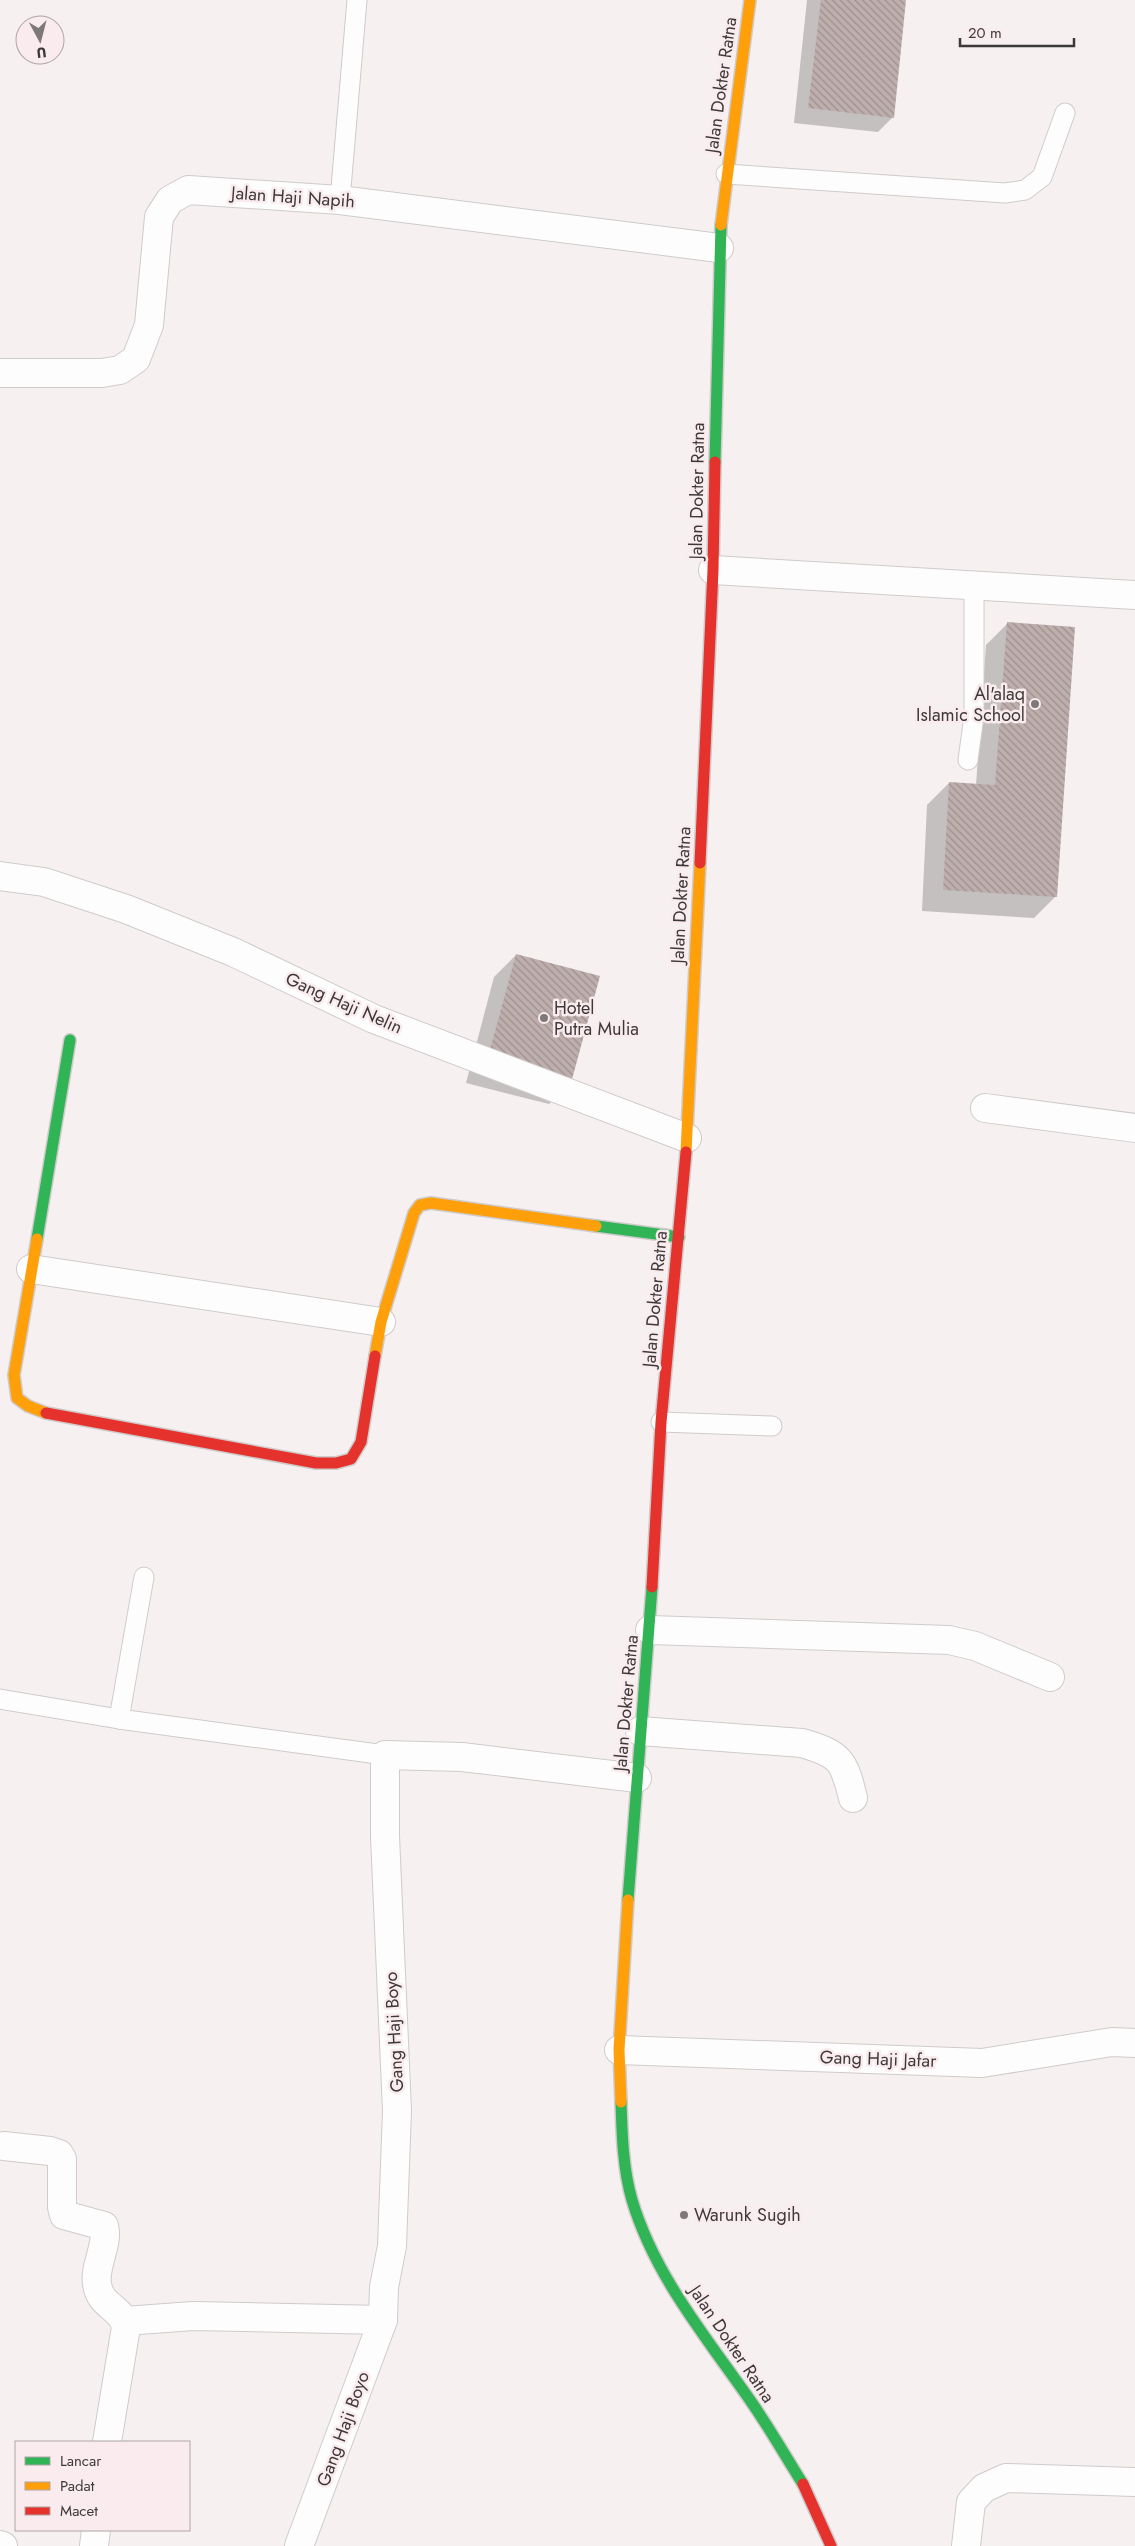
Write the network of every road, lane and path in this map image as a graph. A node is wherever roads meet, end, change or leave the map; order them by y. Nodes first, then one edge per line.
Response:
1 (357, 0) edge
2 (750, 0) edge
3 (1065, 113) dead end
4 (726, 174) junction
5 (340, 200) junction
6 (719, 248) junction
7 (0, 373) edge
8 (713, 570) junction
9 (974, 585) junction
10 (1135, 595) edge
11 (968, 760) dead end
12 (0, 876) edge
13 (70, 1040) dead end
14 (985, 1108) dead end
15 (1135, 1128) edge
16 (687, 1138) junction
17 (678, 1237) junction
18 (31, 1269) junction
19 (381, 1322) junction
20 (661, 1422) junction
21 (772, 1426) dead end
22 (144, 1577) dead end
23 (650, 1630) junction
24 (1050, 1677) dead end
25 (0, 1699) edge
26 (119, 1719) junction
27 (640, 1731) junction
28 (385, 1755) junction
29 (637, 1778) junction
30 (853, 1798) dead end
31 (1135, 2043) edge
32 (618, 2050) junction
33 (4, 2146) dead end
34 (383, 2320) junction
35 (125, 2321) junction
36 (107, 2441) edge
37 (1135, 2482) edge
38 (96, 2531) edge
39 (94, 2546) edge
40 (299, 2546) edge
41 (831, 2546) edge
42 (966, 2546) edge

1 - 5 lane
2 - 4 street, Jalan Dokter Ratna
3 - 4 lane
4 - 6 street, Jalan Dokter Ratna
5 - 6 street, Jalan Haji Napih
5 - 7 street, Jalan Haji Napih
6 - 8 street, Jalan Dokter Ratna
8 - 9 street
8 - 16 street, Jalan Dokter Ratna
9 - 10 street
9 - 11 lane
12 - 16 street, Gang Haji Nelin
13 - 18 street
14 - 15 street
16 - 17 street, Jalan Dokter Ratna
17 - 19 street
17 - 20 street, Jalan Dokter Ratna
18 - 19 street
18 - 19 street
20 - 21 lane
20 - 23 street, Jalan Dokter Ratna
22 - 26 lane
23 - 24 street
23 - 27 street, Jalan Dokter Ratna
25 - 26 lane
26 - 28 lane
27 - 29 street, Jalan Dokter Ratna
27 - 30 street
28 - 29 street
28 - 34 street, Gang Haji Boyo
29 - 32 street, Jalan Dokter Ratna
31 - 32 street, Gang Haji Jafar
32 - 41 street, Jalan Dokter Ratna
33 - 35 street
34 - 35 street
34 - 40 street, Gang Haji Boyo
35 - 36 street
37 - 42 street
38 - 39 street

